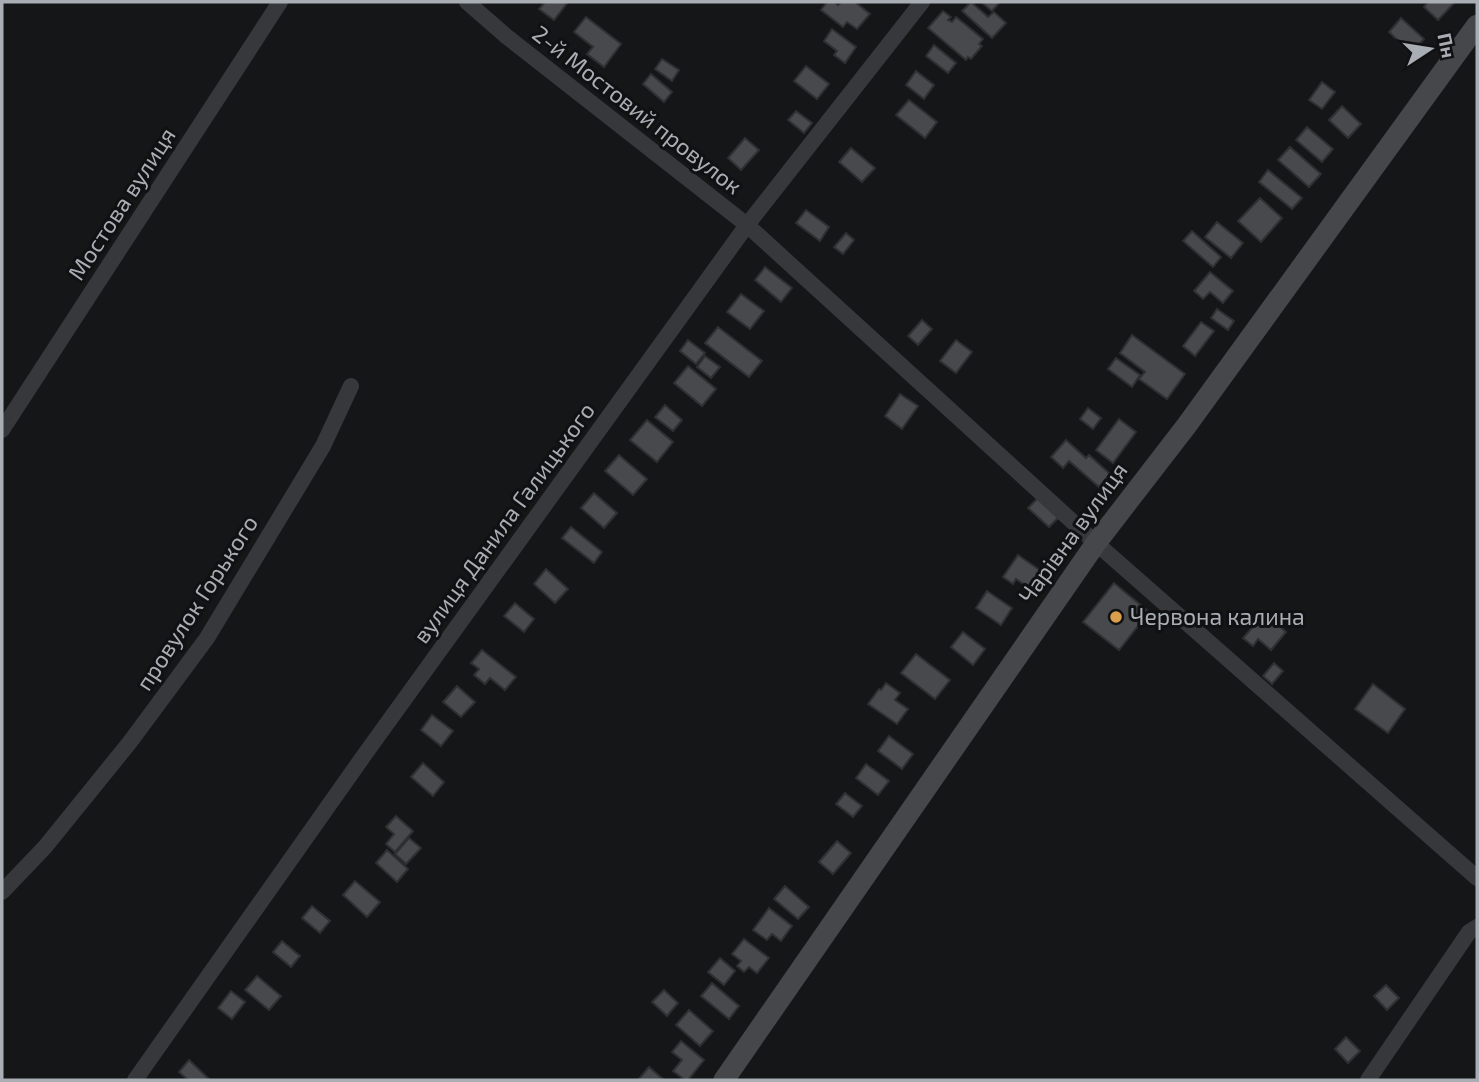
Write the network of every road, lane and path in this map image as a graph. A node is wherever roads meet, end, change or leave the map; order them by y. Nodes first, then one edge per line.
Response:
1 (280, 2) edge
2 (467, 2) edge
3 (922, 2) edge
4 (1477, 25) edge
5 (747, 225) junction
6 (351, 386) dead end
7 (2, 430) edge
8 (1096, 543) junction
9 (1477, 878) edge
10 (2, 892) edge
11 (1477, 927) edge
12 (135, 1080) edge
13 (724, 1080) edge
14 (1368, 1080) edge

1 - 7 street, Мостова вулиця
2 - 5 street, 2-й Мостовий провулок
3 - 5 street, вулиця Данила Галицького
4 - 8 street, Чарівна вулиця
5 - 8 street, 2-й Мостовий провулок
5 - 12 street, вулиця Данила Галицького
6 - 10 street, провулок Горького
8 - 9 street, 2-й Мостовий провулок
8 - 13 street, Чарівна вулиця
11 - 14 street

